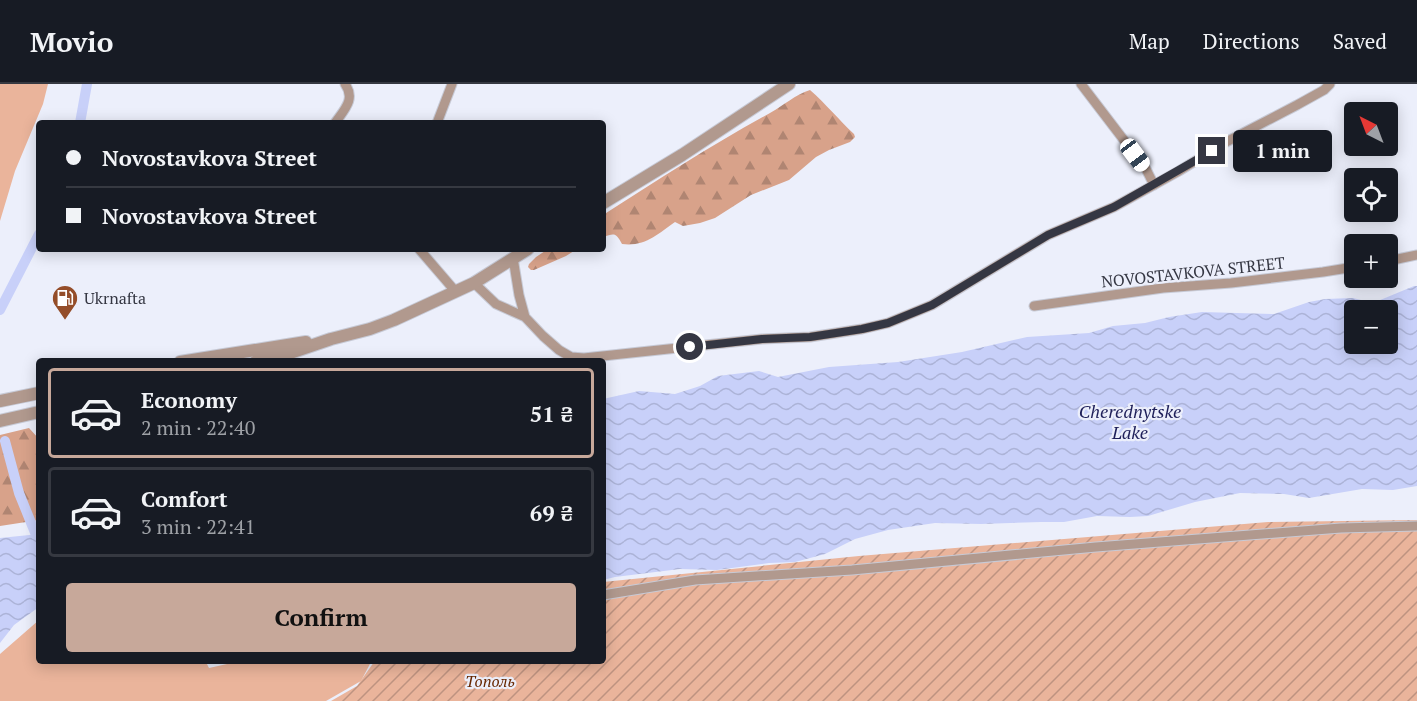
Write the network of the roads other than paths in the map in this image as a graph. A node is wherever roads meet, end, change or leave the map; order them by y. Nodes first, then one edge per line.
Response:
1 (345, 84) edge
2 (452, 84) edge
3 (789, 84) edge
4 (1081, 84) edge
5 (1330, 84) edge
6 (337, 120) edge
7 (438, 120) edge
8 (1154, 185) junction
9 (606, 201) edge
10 (421, 252) edge
11 (523, 252) edge
12 (1417, 255) edge
13 (513, 258) junction
14 (1398, 259) edge
15 (1344, 269) edge
16 (474, 283) junction
17 (456, 292) junction
18 (1034, 306) dead end
19 (525, 317) junction
20 (331, 339) junction
21 (204, 358) edge
22 (272, 358) edge
23 (36, 394) edge
24 (0, 401) edge
25 (36, 413) edge
26 (0, 421) edge
27 (1417, 526) edge
28 (606, 595) edge

1 - 6 street
2 - 7 street
3 - 9 street
4 - 8 street
5 - 8 street
8 - 19 street
10 - 17 street
11 - 13 street
12 - 14 street
13 - 16 street
13 - 19 street
15 - 18 street, NOVOSTAVKOVA STREET
16 - 17 street
16 - 19 street
17 - 20 street
20 - 21 street
20 - 22 street
23 - 24 street
25 - 26 street
27 - 28 street

